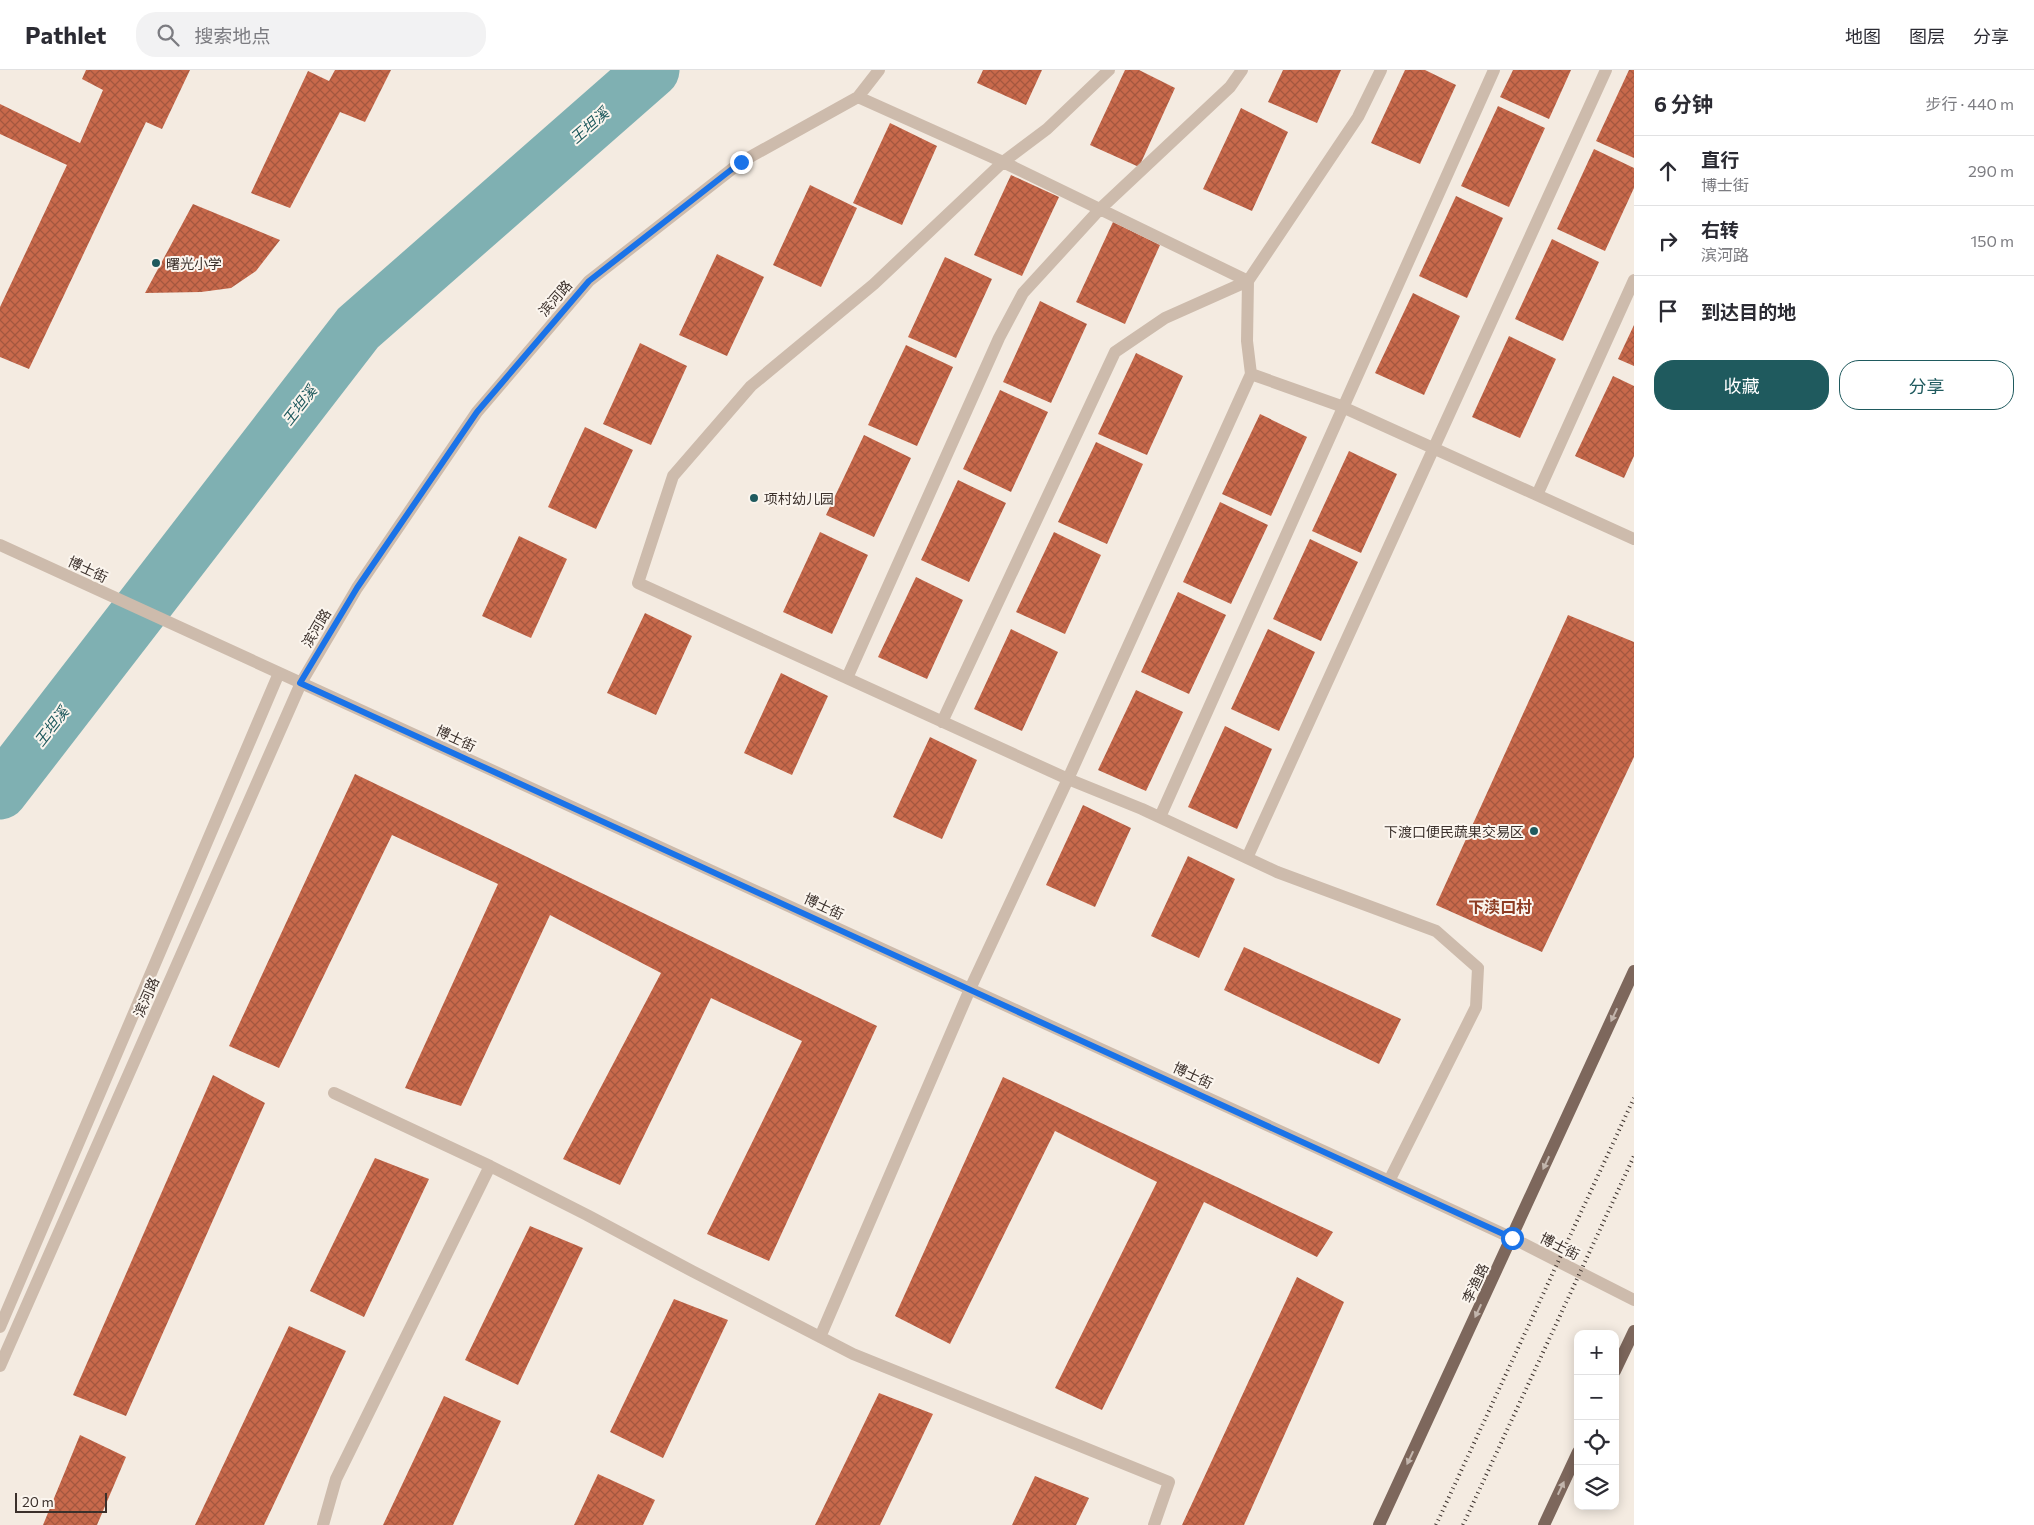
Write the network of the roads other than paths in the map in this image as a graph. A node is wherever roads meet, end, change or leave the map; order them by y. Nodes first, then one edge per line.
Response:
1 (879, 70) edge
2 (1109, 70) edge
3 (1242, 70) edge
4 (1381, 70) edge
5 (1494, 70) edge
6 (1606, 70) edge
7 (858, 97) junction
8 (1003, 162) junction
9 (1100, 209) junction
10 (1634, 280) edge
11 (1248, 281) junction
12 (1251, 374) junction
13 (1344, 407) junction
14 (1434, 448) junction
15 (1537, 495) junction
16 (1634, 539) edge
17 (0, 545) edge
18 (279, 673) junction
19 (847, 678) junction
20 (300, 683) junction
21 (942, 722) junction
22 (1068, 779) junction
23 (1160, 817) junction
24 (1247, 858) junction
25 (1634, 971) edge
26 (970, 990) junction
27 (334, 1093) dead end
28 (490, 1166) junction
29 (1389, 1181) junction
30 (1512, 1238) junction
31 (1634, 1300) edge
32 (0, 1327) edge
33 (1634, 1331) edge
34 (820, 1337) junction
35 (1619, 1363) edge
36 (0, 1366) edge
37 (1574, 1461) edge
38 (322, 1525) edge
39 (1154, 1525) edge
40 (1379, 1525) edge
41 (1544, 1525) edge

1 - 7 street, 滨河路
2 - 8 street
3 - 9 street
4 - 11 street
5 - 13 street
6 - 14 street
7 - 8 street
7 - 20 street, 滨河路
8 - 9 street
8 - 19 street
9 - 11 street
9 - 19 street
10 - 15 street
11 - 12 street
11 - 21 street
12 - 13 street
12 - 22 street
13 - 14 street
13 - 23 street
14 - 15 street
14 - 24 street
15 - 16 street
17 - 18 street, 博士街
18 - 20 street, 博士街
18 - 32 street
19 - 21 street
20 - 26 street, 博士街
20 - 36 street, 滨河路
21 - 22 street
22 - 23 street
22 - 26 street
23 - 24 street
24 - 29 street
25 -> 30 main road, 李渔路
26 - 29 street, 博士街
26 - 34 street
27 - 28 street
28 - 34 street
28 - 38 street
29 - 30 street, 博士街
30 - 31 street, 博士街
30 -> 40 main road, 李渔路
33 - 35 main road
34 - 39 street
41 -> 37 main road

